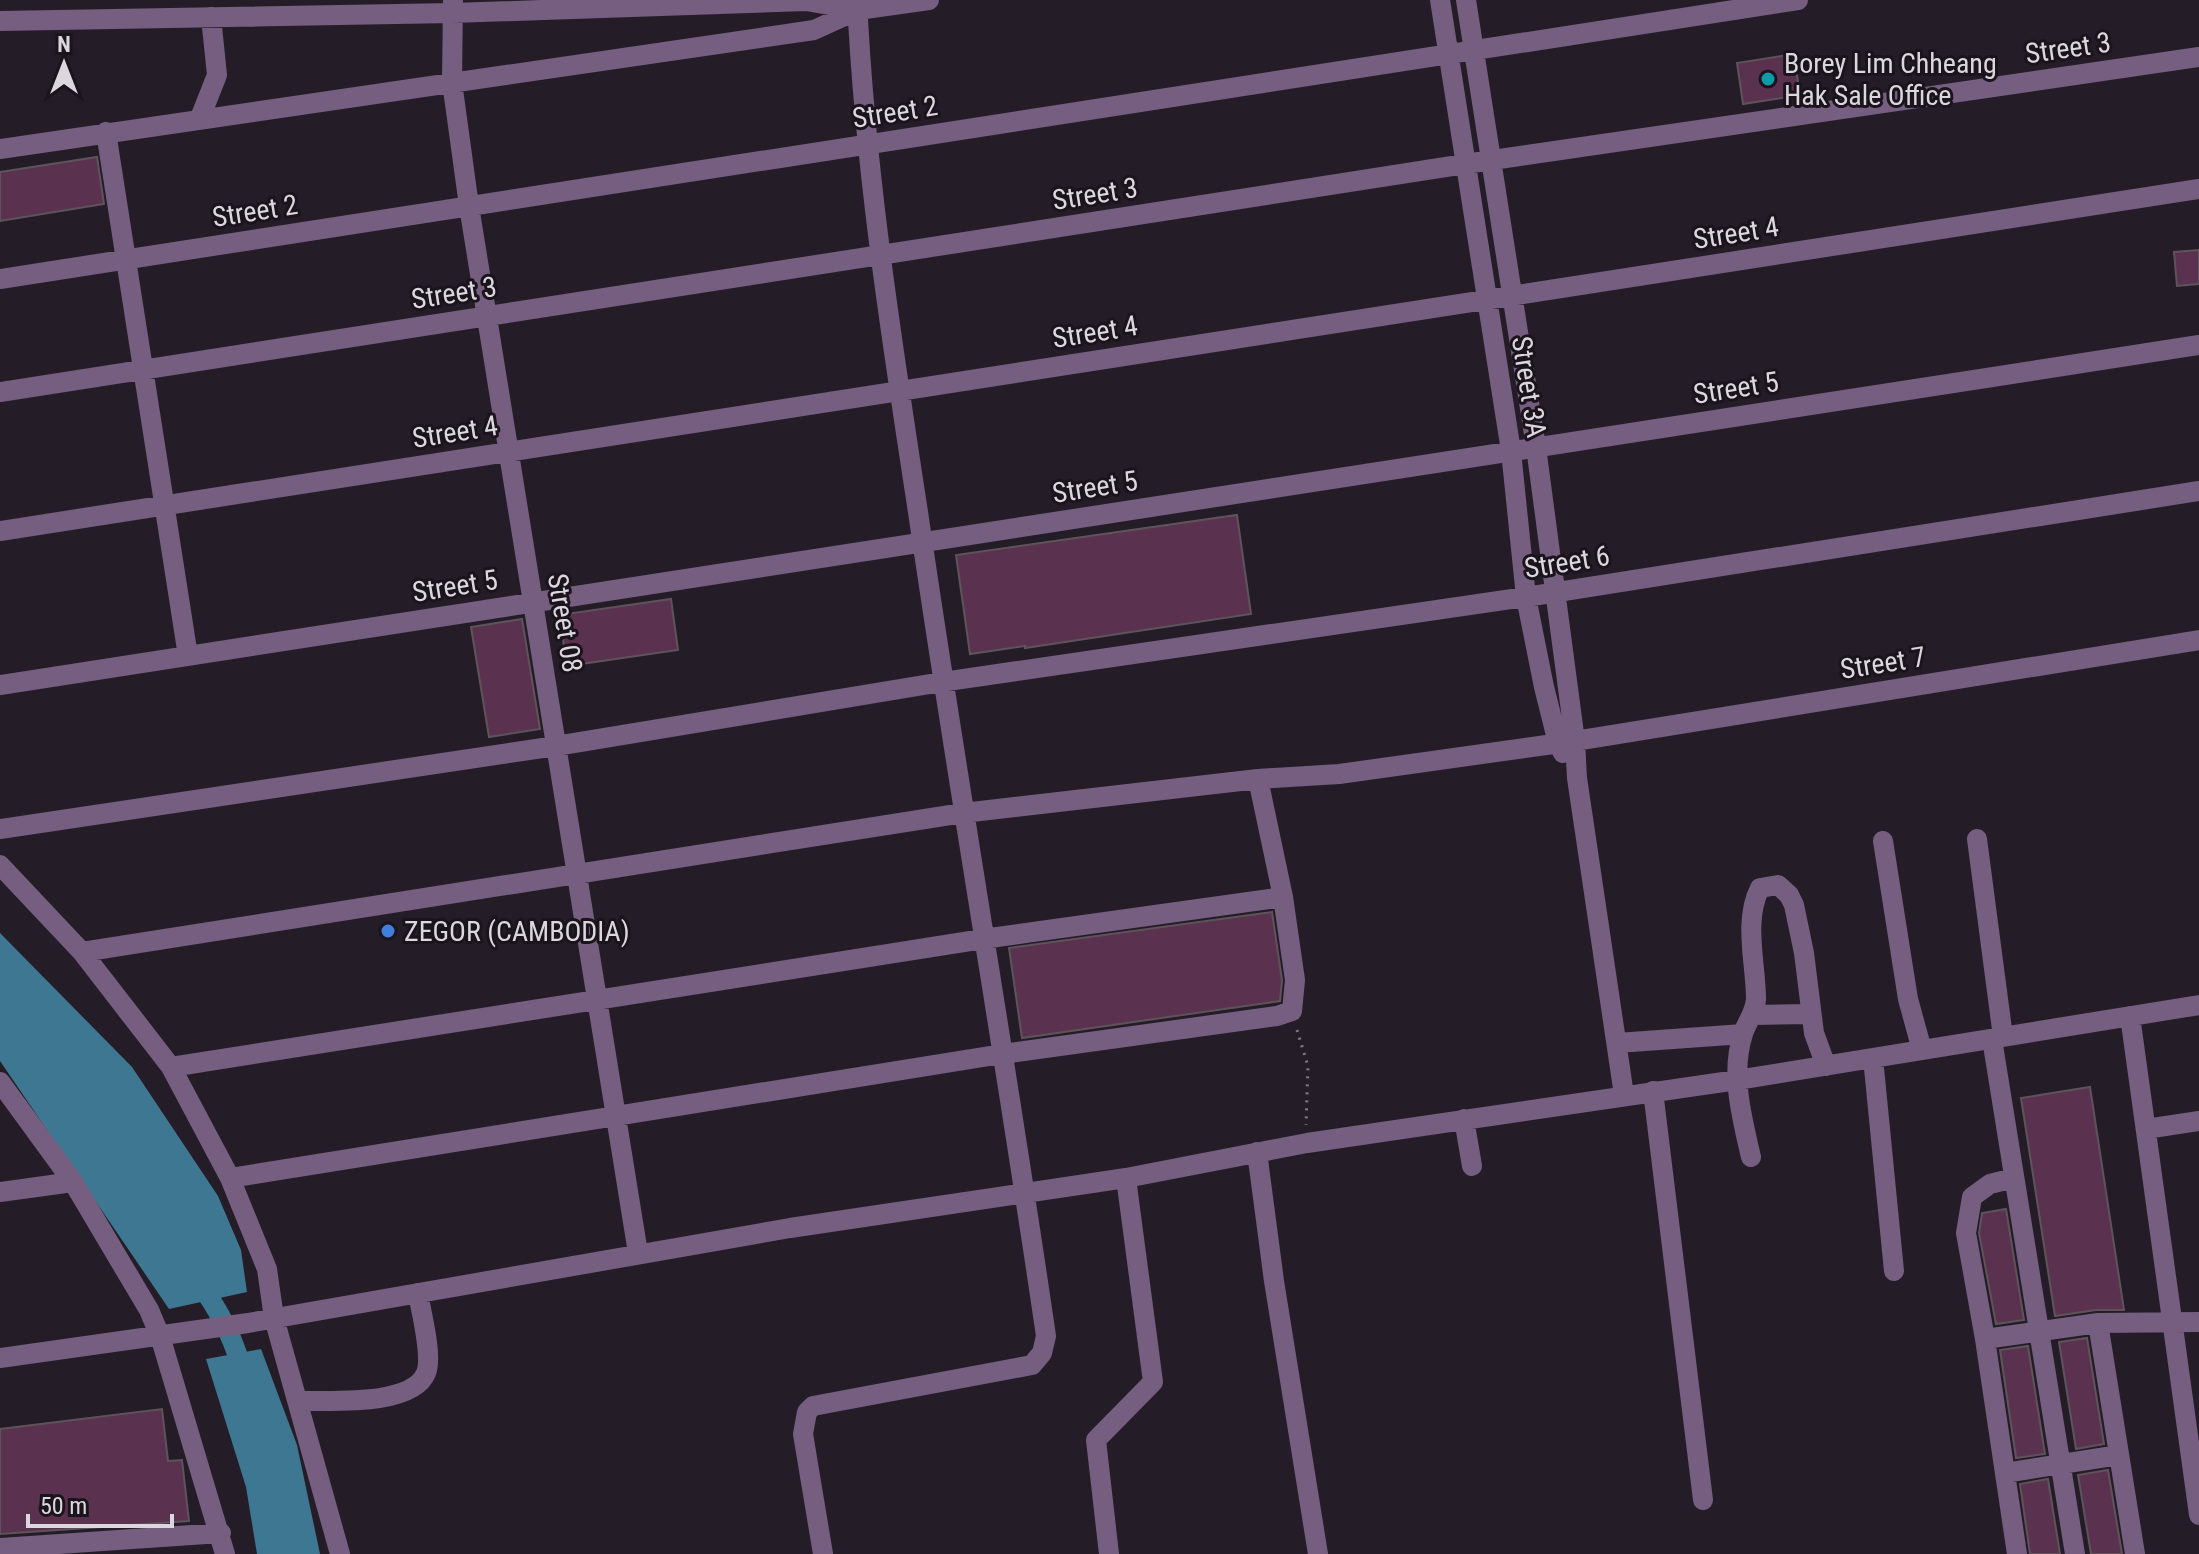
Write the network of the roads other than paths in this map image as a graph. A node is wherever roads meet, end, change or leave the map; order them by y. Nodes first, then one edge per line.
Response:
1 (929, 0) edge
2 (1440, 0) edge
3 (1466, 0) edge
4 (1798, 0) edge
5 (858, 5) edge
6 (453, 6) edge
7 (211, 17) junction
8 (0, 21) edge
9 (1474, 50) junction
10 (1448, 54) junction
11 (2199, 57) edge
12 (452, 82) junction
13 (200, 118) junction
14 (106, 132) junction
15 (868, 144) junction
16 (0, 149) edge
17 (1491, 161) junction
18 (1465, 164) junction
19 (2199, 189) edge
20 (469, 206) junction
21 (882, 255) junction
22 (126, 260) junction
23 (0, 279) edge
24 (1512, 296) junction
25 (1487, 300) junction
26 (487, 316) junction
27 (2199, 345) edge
28 (143, 370) junction
29 (900, 391) junction
30 (0, 392) edge
31 (1536, 447) junction
32 (1511, 451) junction
33 (509, 452) junction
34 (2199, 491) edge
35 (164, 505) junction
36 (0, 531) edge
37 (922, 542) junction
38 (1555, 593) junction
39 (1526, 597) junction
40 (533, 602) junction
41 (2199, 640) edge
42 (188, 656) junction
43 (942, 682) junction
44 (0, 685) edge
45 (1567, 742) junction
46 (556, 746) junction
47 (1258, 779) junction
48 (963, 813) junction
49 (0, 829) edge
50 (1977, 839) dead end
51 (1883, 841) dead end
52 (0, 865) edge
53 (576, 874) junction
54 (1283, 897) junction
55 (983, 939) junction
56 (82, 952) junction
57 (597, 1000) junction
58 (2199, 1005) edge
59 (1811, 1014) junction
60 (1754, 1015) junction
61 (2130, 1016) junction
62 (1743, 1034) junction
63 (1998, 1038) junction
64 (1617, 1043) junction
65 (1922, 1050) junction
66 (1002, 1054) junction
67 (1873, 1058) junction
68 (1826, 1066) junction
69 (171, 1067) junction
70 (1737, 1080) junction
71 (0, 1082) edge
72 (1653, 1091) junction
73 (1624, 1095) junction
74 (615, 1117) junction
75 (1464, 1119) junction
76 (2199, 1121) edge
77 (2146, 1129) junction
78 (1257, 1152) junction
79 (1751, 1157) dead end
80 (1472, 1166) dead end
81 (230, 1178) junction
82 (1126, 1178) junction
83 (2014, 1178) junction
84 (73, 1182) junction
85 (0, 1192) edge
86 (1025, 1193) junction
87 (638, 1253) junction
88 (1894, 1271) dead end
89 (418, 1293) junction
90 (274, 1318) junction
91 (2199, 1322) edge
92 (2098, 1323) junction
93 (2172, 1324) junction
94 (2039, 1331) junction
95 (160, 1336) junction
96 (1985, 1339) junction
97 (0, 1358) edge
98 (297, 1401) junction
99 (2119, 1455) junction
100 (2060, 1464) junction
101 (2005, 1473) junction
102 (1703, 1500) dead end
103 (2199, 1515) edge
104 (221, 1533) junction
105 (0, 1548) edge
106 (225, 1554) edge
107 (340, 1554) edge
108 (823, 1554) edge
109 (1109, 1554) edge
110 (1318, 1554) edge
111 (2017, 1554) edge
112 (2075, 1554) edge
113 (2135, 1554) edge

1 - 5 street
2 - 10 street, Street 3A
3 - 9 street, Street 3A
4 - 9 street, Street 2
5 - 6 street
5 - 12 street
5 - 15 street
6 - 7 street
6 - 12 street, Street 08
7 - 8 street
7 - 13 street
9 - 10 street, Street 2
9 - 17 street, Street 3A
10 - 15 street, Street 2
10 - 18 street, Street 3A
11 - 17 street, Street 3
12 - 13 street
12 - 20 street, Street 08
13 - 14 street
14 - 16 street
14 - 22 street
15 - 20 street, Street 2
15 - 21 street
17 - 18 street, Street 3
17 - 24 street, Street 3A
18 - 21 street, Street 3
18 - 25 street, Street 3A
19 - 24 street, Street 4
20 - 22 street, Street 2
20 - 26 street, Street 08
21 - 26 street, Street 3
21 - 29 street
22 - 23 street, Street 2
22 - 28 street
24 - 25 street, Street 4
24 - 31 street, Street 3A
25 - 29 street, Street 4
25 - 32 street, Street 3A
26 - 28 street, Street 3
26 - 33 street, Street 08
27 - 31 street, Street 5
28 - 30 street, Street 3
28 - 35 street
29 - 33 street, Street 4
29 - 37 street
31 - 32 street, Street 5
31 - 38 street, Street 3A
32 - 37 street, Street 5
32 - 39 street, Street 3A
33 - 35 street, Street 4
33 - 40 street, Street 08
34 - 38 street, Street 6
35 - 36 street, Street 4
35 - 42 street
37 - 40 street, Street 5
37 - 43 street
38 - 39 street, Street 6
38 - 45 street, Street 3A
39 - 43 street, Street 6
39 - 45 street, Street 3A
40 - 42 street, Street 5
40 - 46 street, Street 08
41 - 45 street, Street 7
42 - 44 street, Street 5
43 - 46 street, Street 6
43 - 48 street
45 - 47 street, Street 7
45 - 64 street, Street 3A
46 - 49 street, Street 6
46 - 53 street, Street 08
47 - 48 street, Street 7
47 - 54 street
48 - 53 street, Street 7
48 - 55 street
50 - 63 street
51 - 65 street
52 - 56 street
53 - 56 street, Street 7
53 - 57 street, Street 08
54 - 55 street
54 - 66 street
55 - 57 street
55 - 66 street
56 - 69 street
57 - 69 street
57 - 74 street, Street 08
58 - 61 street
59 - 60 street
59 - 60 street
59 - 68 street
60 - 62 street
61 - 63 street
61 - 77 street
62 - 64 street
62 - 70 street
63 - 65 street
63 - 83 street
64 - 73 street, Street 3A
65 - 67 street
66 - 74 street
66 - 86 street
67 - 68 street
67 - 88 street
68 - 70 street
69 - 81 street
70 - 72 street
70 - 79 street
71 - 84 street
72 - 73 street
72 - 102 street
73 - 75 street
74 - 81 street
74 - 87 street, Street 08
75 - 78 street
75 - 80 street
76 - 77 street
77 - 93 street
78 - 82 street
78 - 110 street
81 - 90 street
82 - 86 street
82 - 109 street
83 - 94 street
83 - 96 street
84 - 85 street
84 - 95 street
86 - 87 street
86 - 108 street
87 - 89 street
89 - 90 street
89 - 98 street
90 - 95 street
90 - 98 street
91 - 93 street
92 - 93 street
92 - 94 street
92 - 99 street
93 - 103 street
94 - 96 street
94 - 100 street
95 - 97 street
95 - 104 street
96 - 101 street
98 - 107 street
99 - 100 street
99 - 113 street
100 - 101 street
100 - 112 street
101 - 111 street
104 - 105 street
104 - 106 street

